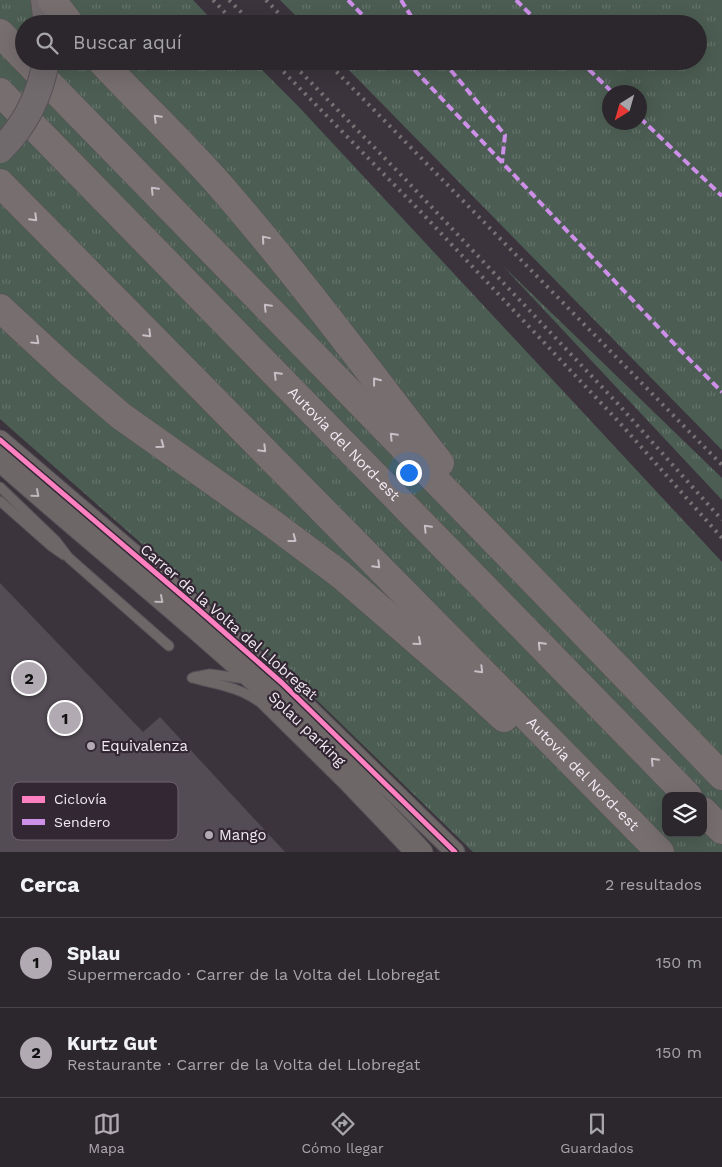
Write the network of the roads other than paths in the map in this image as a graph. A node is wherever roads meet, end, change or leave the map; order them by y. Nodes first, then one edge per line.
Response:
1 (44, 0) edge
2 (52, 0) edge
3 (46, 15) edge
4 (63, 15) edge
5 (0, 33) edge
6 (15, 49) edge
7 (36, 70) edge
8 (44, 70) edge
9 (110, 70) edge
10 (0, 92) edge
11 (0, 150) edge
12 (0, 183) edge
13 (0, 308) edge
14 (0, 440) edge
15 (0, 462) edge
16 (0, 487) edge
17 (0, 500) edge
18 (69, 558) junction
19 (524, 571) junction
20 (169, 646) dead end
21 (252, 680) junction
22 (722, 776) edge
23 (684, 792) edge
24 (707, 815) edge
25 (722, 830) edge
26 (408, 852) edge
27 (423, 852) edge
28 (455, 852) edge
29 (649, 852) edge
30 (660, 852) edge

1 - 3 main road
2 - 4 highway
5 - 6 highway
19 -> 7 highway
8 - 11 main road, bridge
19 -> 9 highway
23 -> 10 highway, Autovia del Nord-est
12 -> 30 highway, Autovia del Nord-est
13 -> 29 highway
14 - 28 street, Carrer de la Volta del Llobregat
15 -> 21 street, Carrer de la Volta del Llobregat
16 - 18 lane
17 - 18 lane
18 - 20 lane
19 - 22 highway
21 - 26 lane, Splau parking
21 - 27 street, Carrer de la Volta del Llobregat
24 - 25 highway

